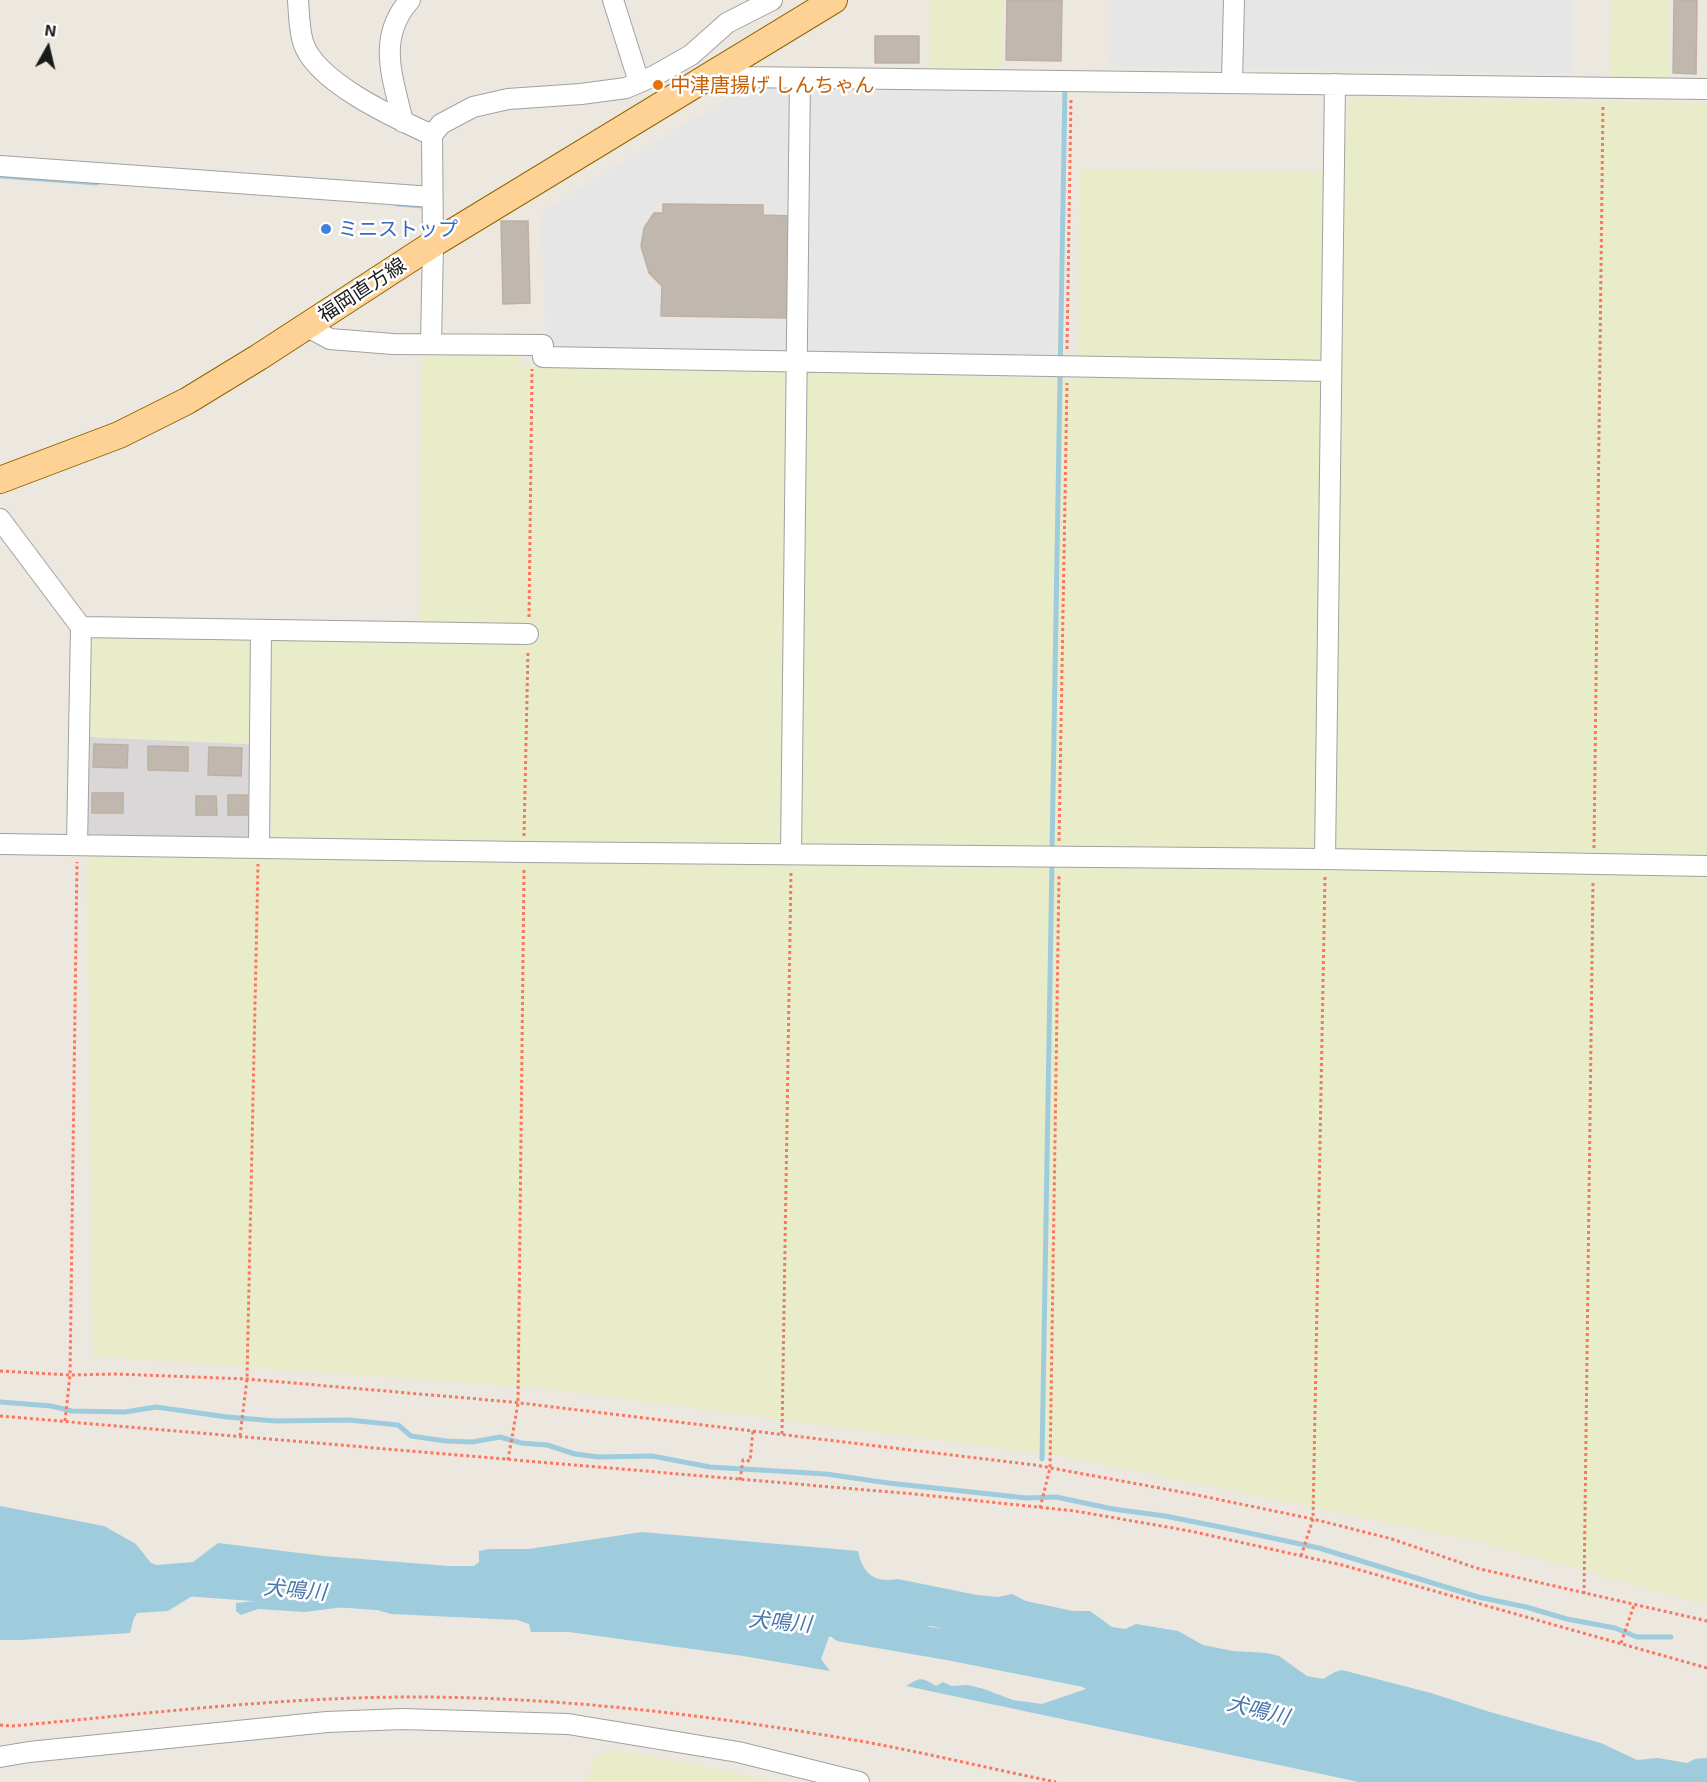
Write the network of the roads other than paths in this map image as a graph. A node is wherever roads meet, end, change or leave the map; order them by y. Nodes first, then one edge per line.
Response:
1 (298, 0) edge
2 (410, 0) edge
3 (613, 0) edge
4 (772, 0) edge
5 (834, 0) edge
6 (1234, 0) edge
7 (726, 65) junction
8 (800, 78) junction
9 (639, 82) junction
10 (1232, 82) junction
11 (1335, 84) junction
12 (1707, 89) edge
13 (403, 122) junction
14 (432, 135) junction
15 (0, 166) edge
16 (432, 197) junction
17 (433, 244) junction
18 (306, 326) junction
19 (431, 344) junction
20 (796, 362) junction
21 (1331, 371) junction
22 (0, 480) edge
23 (0, 519) edge
24 (81, 627) junction
25 (261, 630) junction
26 (528, 634) road end
27 (0, 844) edge
28 (77, 845) junction
29 (259, 847) junction
30 (791, 854) junction
31 (1325, 860) junction
32 (1707, 866) edge
33 (0, 1756) edge
34 (859, 1782) edge

1 - 13 street
2 - 13 street
3 - 9 street
4 - 9 street
5 - 7 main road, 福岡直方線
6 - 10 street
7 - 8 street
7 - 17 main road, 福岡直方線
8 - 10 street
8 - 20 street
9 - 14 street
10 - 11 street
11 - 12 street
11 - 21 street
13 - 14 street
14 - 16 street
15 - 16 street
16 - 17 street
17 - 18 main road, 福岡直方線
17 - 19 street
18 - 19 street
18 - 22 main road, 福岡直方線
19 - 20 street
20 - 21 street
20 - 30 street
21 - 31 street
23 - 24 street
24 - 25 street
24 - 28 street
25 - 26 street
25 - 29 street
27 - 28 street
28 - 29 street
29 - 30 street
30 - 31 street
31 - 32 street
33 - 34 street

